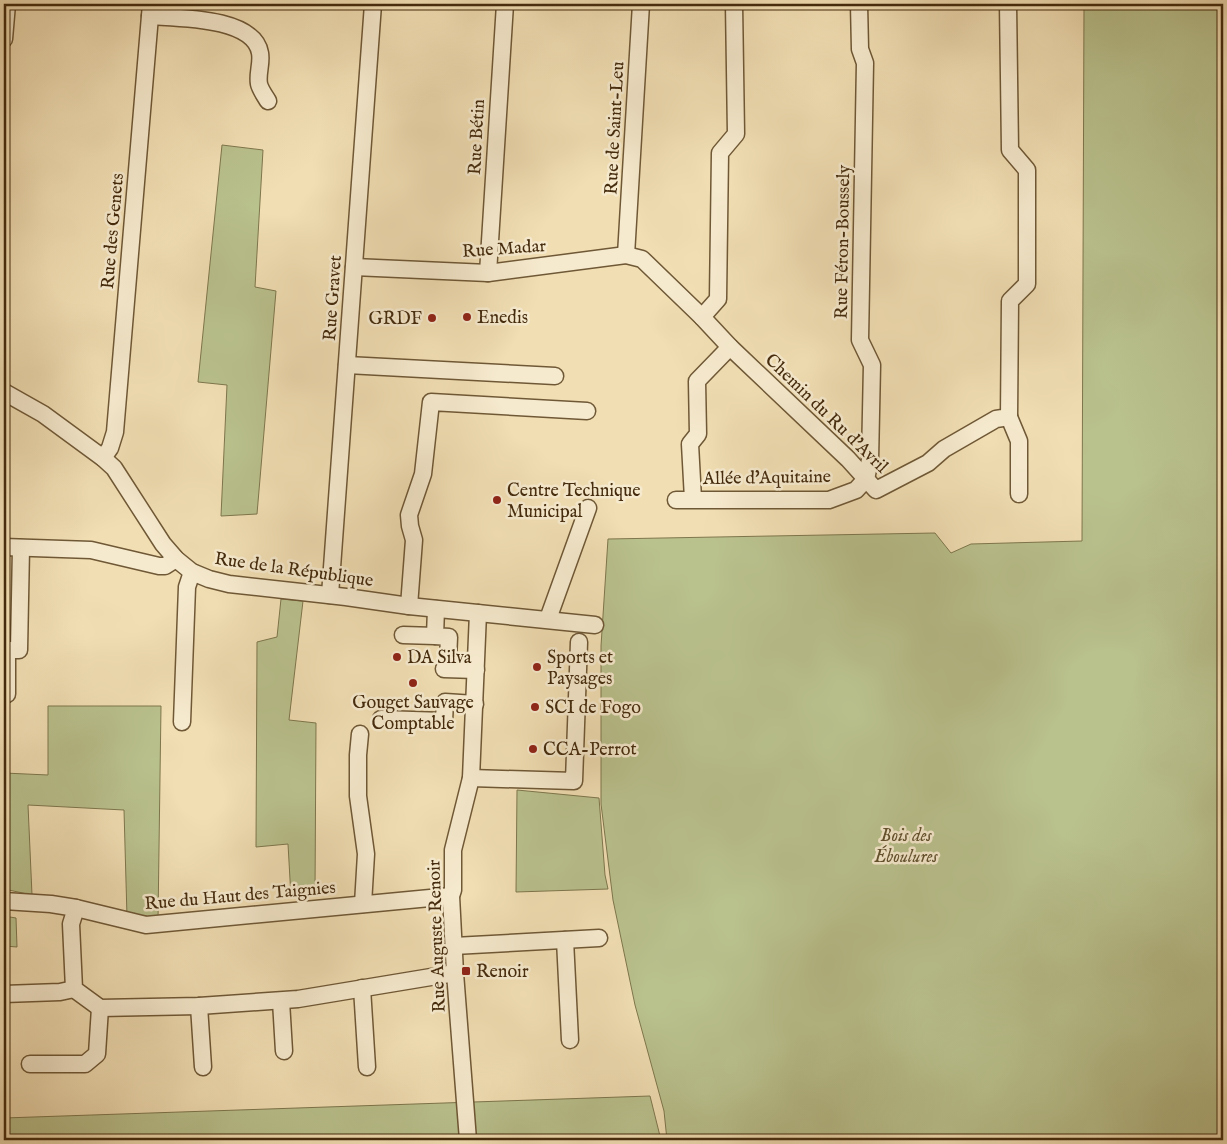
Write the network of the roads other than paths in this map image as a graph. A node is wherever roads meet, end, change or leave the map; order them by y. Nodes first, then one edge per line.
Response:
1 (7, 4) edge
2 (373, 4) edge
3 (504, 4) edge
4 (641, 4) edge
5 (734, 4) edge
6 (859, 4) edge
7 (1008, 4) edge
8 (151, 10) edge
9 (4, 39) edge
10 (268, 100) dead end
11 (626, 255) junction
12 (354, 267) junction
13 (488, 273) junction
14 (702, 316) junction
15 (730, 347) junction
16 (347, 365) junction
17 (555, 376) dead end
18 (4, 392) edge
19 (587, 411) dead end
20 (1009, 417) junction
21 (102, 458) junction
22 (866, 479) junction
23 (1019, 494) dead end
24 (692, 499) junction
25 (676, 500) dead end
26 (588, 508) dead end
27 (4, 547) edge
28 (21, 548) junction
29 (176, 559) junction
30 (192, 572) junction
31 (330, 595) junction
32 (409, 606) junction
33 (436, 609) junction
34 (478, 614) junction
35 (548, 619) junction
36 (595, 625) dead end
37 (404, 635) dead end
38 (435, 636) junction
39 (579, 642) dead end
40 (476, 670) junction
41 (442, 693) dead end
42 (6, 694) dead end
43 (475, 699) junction
44 (381, 719) dead end
45 (182, 722) dead end
46 (364, 740) dead end
47 (472, 778) junction
48 (451, 896) junction
49 (4, 901) edge
50 (363, 904) junction
51 (76, 908) junction
52 (599, 938) dead end
53 (565, 940) junction
54 (454, 946) junction
55 (455, 973) junction
56 (362, 988) junction
57 (74, 989) junction
58 (4, 994) edge
59 (281, 1001) junction
60 (199, 1006) junction
61 (100, 1008) junction
62 (570, 1040) dead end
63 (284, 1051) dead end
64 (30, 1064) dead end
65 (203, 1067) dead end
66 (367, 1067) dead end
67 (468, 1140) edge

1 - 9 street
2 - 12 street, Rue Gravet
3 - 13 street, Rue Bétin
4 - 11 street, Rue de Saint-Leu
5 - 14 street
6 - 22 street, Rue Féron-Boussely
7 - 20 street
8 - 10 street
8 - 21 street, Rue des Genets
11 - 13 street, Rue Madar
11 - 14 street, Chemin du Ru d'Avril
12 - 13 street, Rue Madar
12 - 16 street, Rue Gravet
14 - 15 street, Chemin du Ru d'Avril
15 - 22 street, Chemin du Ru d'Avril
15 - 24 street, Allée d'Aquitaine
16 - 17 street
16 - 31 street, Rue Gravet
18 - 21 street, Rue de la République
19 - 32 street
20 - 22 street, Chemin du Ru d'Avril
20 - 23 street
21 - 29 street, Rue de la République
22 - 24 street, Allée d'Aquitaine
24 - 25 street, Allée d'Aquitaine
26 - 35 street
27 - 28 street
28 - 29 street
28 - 42 street
29 - 30 street, Rue de la République
30 - 31 street, Rue de la République
30 - 45 street
31 - 32 street, Rue de la République
32 - 33 street, Rue de la République
33 - 34 street, Rue de la République
33 - 38 street
34 - 35 street, Rue de la République
34 - 40 street, Rue Auguste Renoir
35 - 36 street, Rue de la République
37 - 38 street
38 - 40 street
39 - 47 street
40 - 43 street, Rue Auguste Renoir
41 - 43 street
43 - 44 street
43 - 47 street, Rue Auguste Renoir
46 - 50 street
47 - 48 street, Rue Auguste Renoir
48 - 50 street, Rue du Haut des Taignies
48 - 54 street, Rue Auguste Renoir
49 - 51 street, Rue du Haut des Taignies
50 - 51 street, Rue du Haut des Taignies
51 - 57 street
52 - 53 street
53 - 54 street
53 - 62 street
54 - 55 street, Rue Auguste Renoir
55 - 56 street
55 - 67 street, Rue Auguste Renoir
56 - 59 street
56 - 66 street
57 - 58 street
57 - 61 street
59 - 60 street
59 - 63 street
60 - 61 street
60 - 65 street
61 - 64 street

